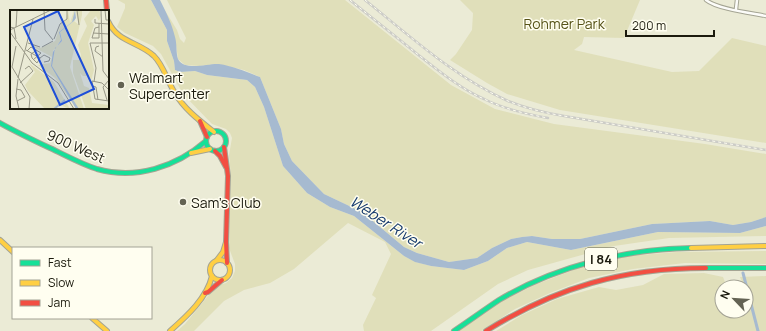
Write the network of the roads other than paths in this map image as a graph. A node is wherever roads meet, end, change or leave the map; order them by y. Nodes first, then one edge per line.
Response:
1 (106, 0) edge
2 (706, 0) edge
3 (737, 0) edge
4 (107, 10) edge
5 (736, 10) junction
6 (766, 16) edge
7 (109, 24) edge
8 (200, 121) junction
9 (0, 123) edge
10 (214, 132) junction
11 (207, 139) junction
12 (224, 147) junction
13 (212, 150) junction
14 (191, 153) junction
15 (226, 167) junction
16 (0, 240) edge
17 (226, 242) junction
18 (766, 246) edge
19 (12, 251) edge
20 (217, 260) junction
21 (227, 263) junction
22 (766, 268) edge
23 (212, 276) junction
24 (222, 279) junction
25 (205, 293) junction
26 (93, 319) edge
27 (107, 331) edge
28 (170, 331) edge
29 (454, 331) edge
30 (486, 331) edge

1 - 4 main road
2 - 5 street
3 - 5 street
5 - 6 street
7 - 8 main road
8 - 10 main road
8 - 11 main road
9 - 14 main road, 900 West
10 - 11 main road
10 - 12 main road
11 - 13 main road
11 - 14 main road, 900 West
12 - 13 main road
12 - 15 main road
13 - 14 main road, 900 West
13 - 15 main road
15 - 17 main road
16 - 19 main road
17 - 20 main road
17 - 21 main road
18 - 29 main road, I 84
20 - 21 main road
20 - 23 main road
21 - 24 main road
22 - 30 main road, I 84
23 - 24 main road
23 - 25 main road
24 - 25 main road
25 - 28 main road
26 - 27 main road

